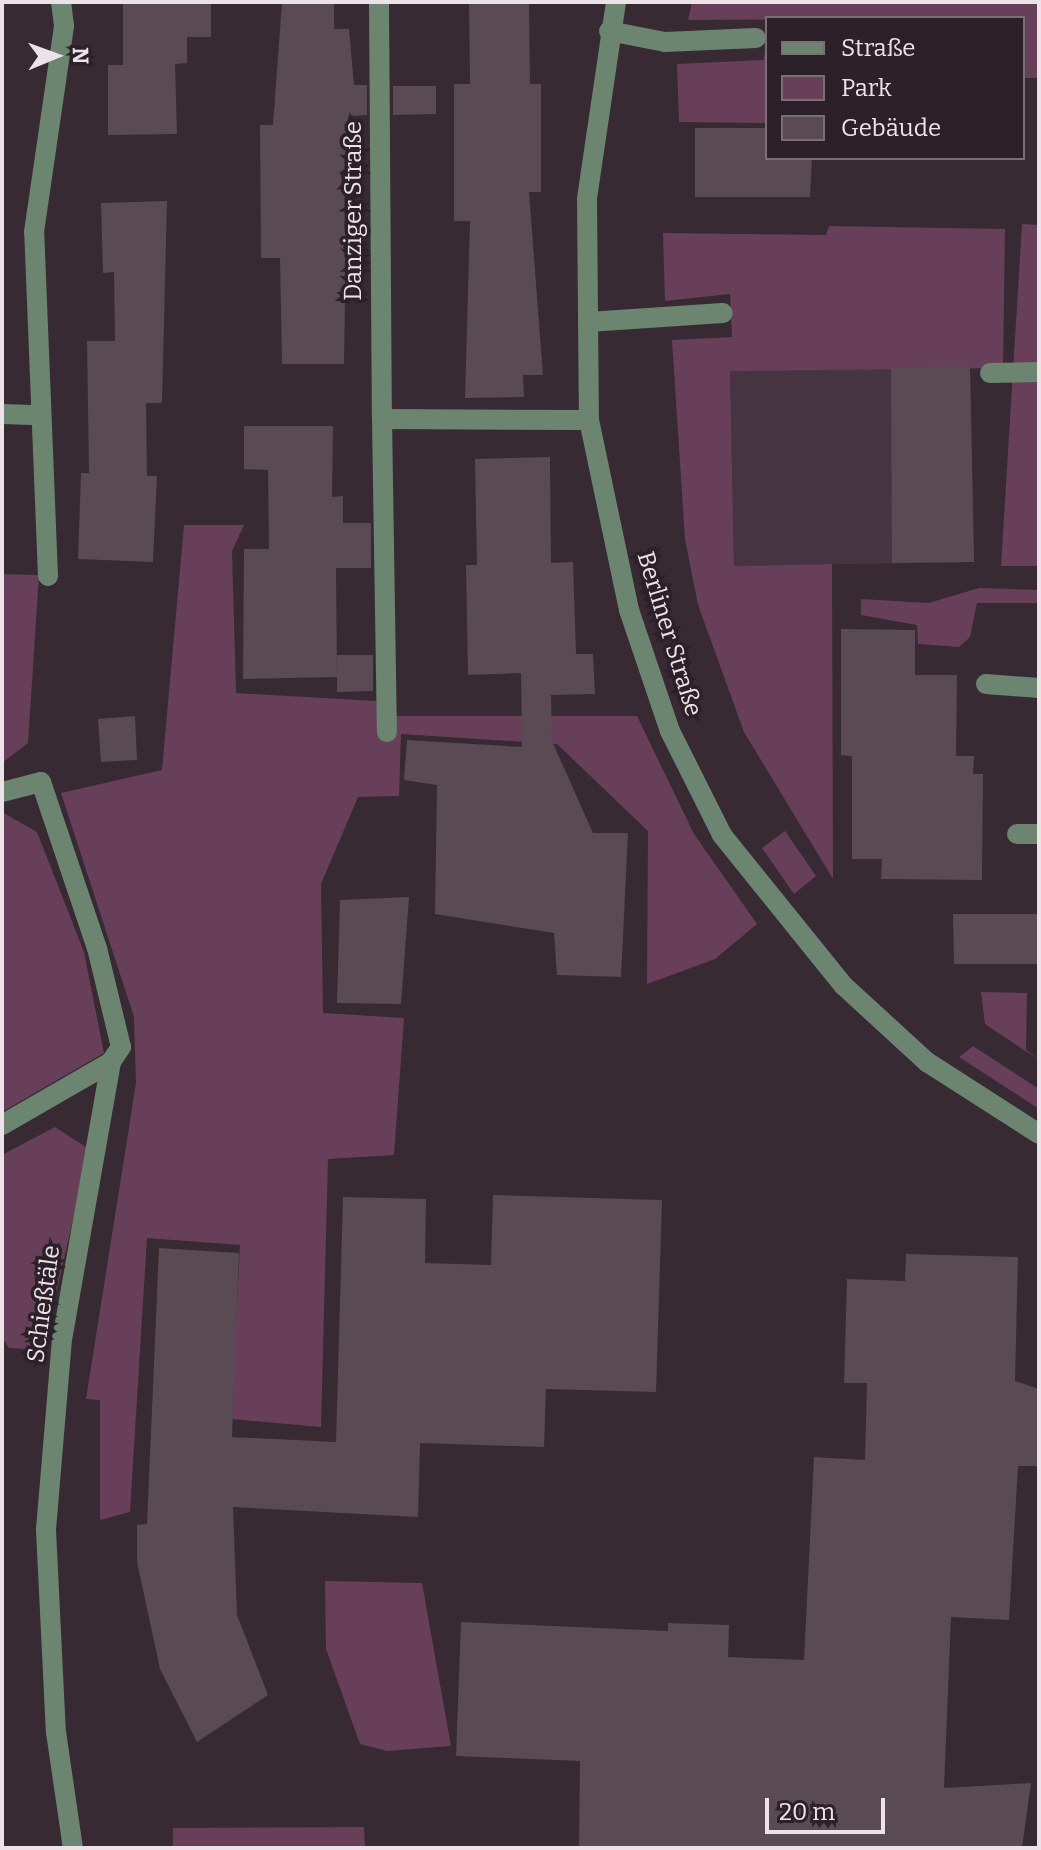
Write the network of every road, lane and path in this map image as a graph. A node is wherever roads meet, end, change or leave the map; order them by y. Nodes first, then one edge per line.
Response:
1 (61, 2) edge
2 (379, 2) edge
3 (616, 2) edge
4 (609, 31) junction
5 (756, 38) dead end
6 (723, 313) dead end
7 (588, 322) junction
8 (1039, 372) edge
9 (990, 373) dead end
10 (2, 414) edge
11 (40, 415) junction
12 (382, 419) junction
13 (589, 420) junction
14 (48, 576) dead end
15 (986, 684) dead end
16 (1039, 688) edge
17 (387, 732) dead end
18 (2, 792) edge
19 (1017, 834) dead end
20 (1039, 834) edge
21 (111, 1062) junction
22 (2, 1125) edge
23 (1039, 1134) edge
24 (73, 1848) edge

1 - 11 street
2 - 12 street, Danziger Straße
3 - 4 street, Berliner Straße
4 - 5 street
4 - 7 street, Berliner Straße
6 - 7 street
7 - 13 street, Berliner Straße
8 - 9 street
10 - 11 street
11 - 14 street
12 - 13 street
12 - 17 street, Danziger Straße
13 - 23 street, Berliner Straße
15 - 16 street
18 - 21 street, Schießtäle
19 - 20 street
21 - 22 street
21 - 24 street, Schießtäle

